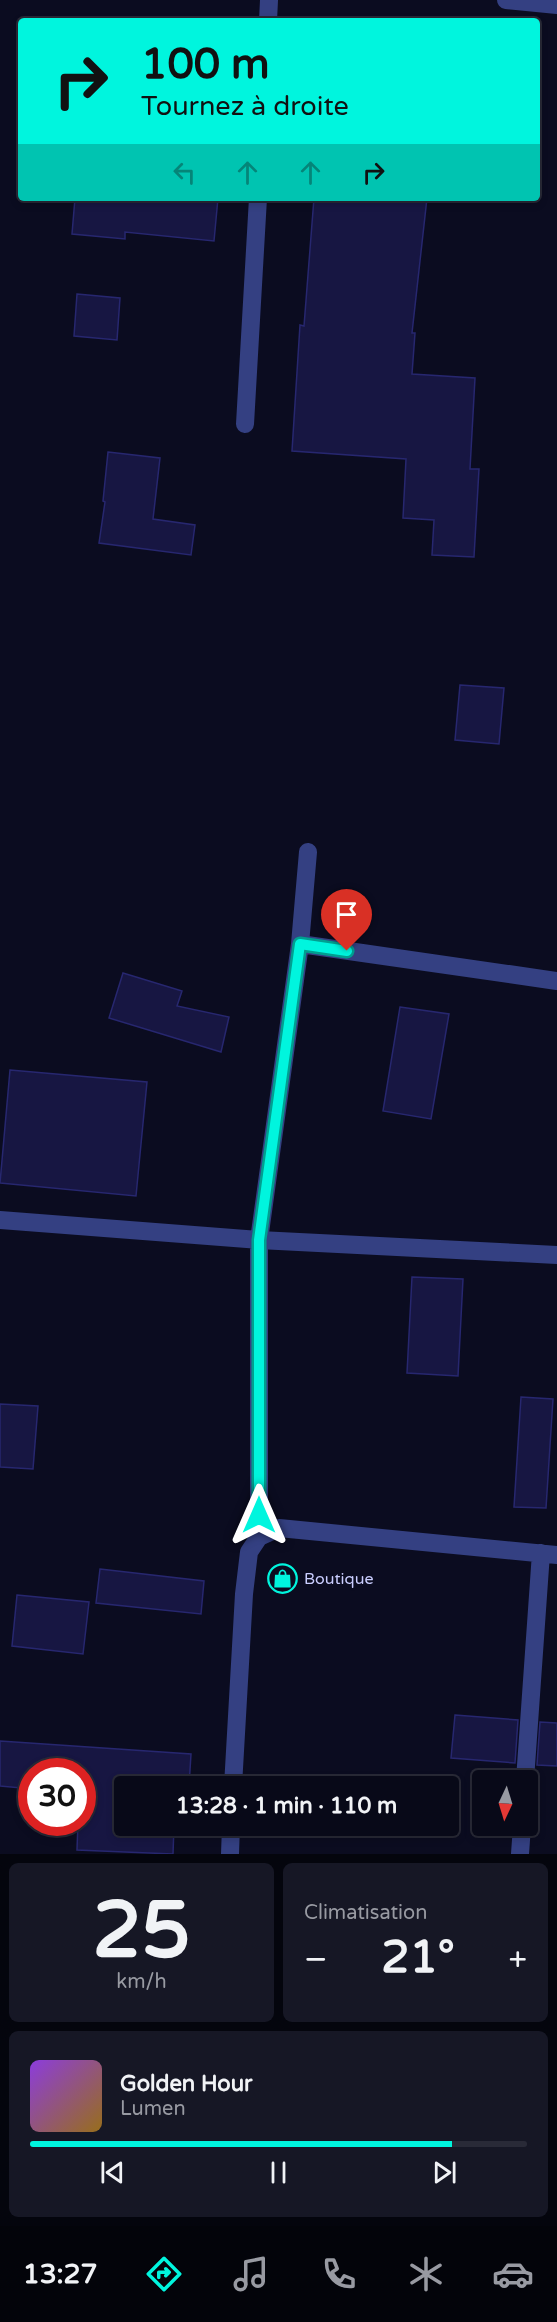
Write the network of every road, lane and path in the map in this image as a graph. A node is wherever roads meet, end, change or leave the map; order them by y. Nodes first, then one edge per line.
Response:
1 (269, 0) edge
2 (506, 0) edge
3 (557, 4) edge
4 (268, 18) edge
5 (258, 201) edge
6 (245, 424) dead end
7 (308, 852) dead end
8 (300, 944) junction
9 (557, 981) edge
10 (0, 1220) edge
11 (259, 1240) junction
12 (557, 1255) edge
13 (259, 1538) junction
14 (549, 1554) edge
15 (526, 1770) edge
16 (234, 1776) edge
17 (231, 1836) edge
18 (521, 1836) edge
19 (230, 1854) edge
20 (520, 1854) edge

1 - 4 street
2 - 3 street
5 - 6 street
7 - 8 street
8 - 9 street
8 - 11 street
10 - 11 street
11 - 12 street
11 - 13 street
13 - 14 street
13 - 16 street
14 - 15 street
17 - 19 street
18 - 20 street

